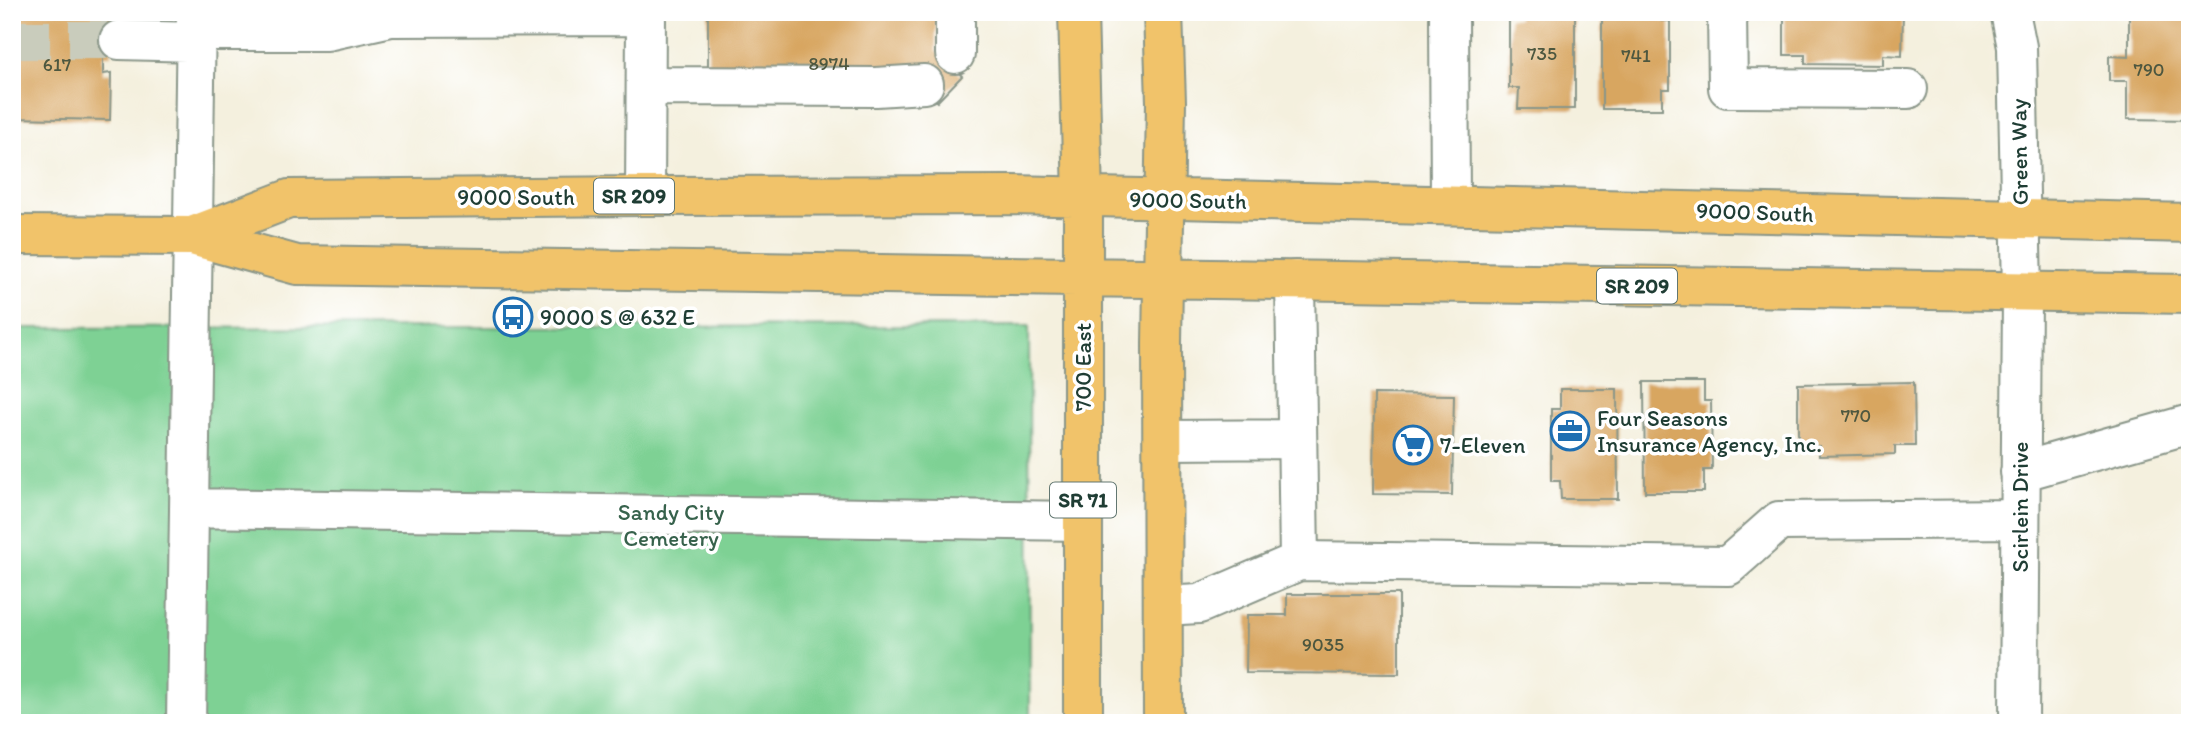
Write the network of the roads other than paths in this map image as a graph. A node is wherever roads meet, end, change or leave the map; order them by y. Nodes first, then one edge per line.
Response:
1 (955, 12) edge
2 (1077, 12) edge
3 (1163, 12) edge
4 (1449, 12) edge
5 (1727, 12) edge
6 (2010, 12) edge
7 (646, 14) edge
8 (392, 15) edge
9 (196, 28) edge
10 (119, 40) tunnel mouth
11 (955, 54) dead end
12 (923, 84) dead end
13 (646, 86) junction
14 (1908, 89) dead end
15 (645, 196) junction
16 (1083, 197) junction
17 (1164, 199) junction
18 (1450, 204) junction
19 (2021, 220) junction
20 (2190, 223) edge
21 (12, 235) edge
22 (192, 236) junction
23 (1084, 277) junction
24 (1163, 279) junction
25 (1294, 281) junction
26 (2022, 292) junction
27 (2190, 294) edge
28 (2190, 424) edge
29 (1297, 439) junction
30 (1163, 440) junction
31 (2020, 472) junction
32 (189, 508) junction
33 (2019, 519) junction
34 (1083, 521) junction
35 (1299, 561) junction
36 (1163, 606) junction
37 (186, 723) edge
38 (1083, 723) edge
39 (1163, 723) edge
40 (2020, 723) edge

1 - 11 street
2 - 16 main road, 700 East / SR 71
3 - 17 main road
4 - 18 street
5 - 14 street
6 - 19 street, Green Way
7 - 8 street
7 - 13 street
8 - 9 street
9 - 10 street
9 - 22 street
12 - 13 street
13 - 15 street
15 - 16 main road, 9000 South / SR 209
15 - 22 main road, 9000 South / SR 209
16 - 17 main road, 9000 South / SR 209
16 - 23 main road, 700 East / SR 71
17 - 18 main road, 9000 South / SR 209
17 - 24 main road
18 - 19 main road, 9000 South / SR 209
19 - 20 main road, 9000 South / SR 209
19 - 26 street, Green Way
21 - 22 main road, 9000 South / SR 209
22 - 23 main road, 9000 South / SR 209
22 - 32 street
23 - 24 main road, 9000 South / SR 209
23 - 34 main road, 700 East / SR 71
24 - 25 main road, 9000 South / SR 209
24 - 30 main road
25 - 26 main road, 9000 South / SR 209
25 - 29 street
26 - 27 main road, 9000 South / SR 209
26 - 31 street, Scirlein Drive
28 - 31 street
29 - 30 street
29 - 35 street
30 - 36 main road
31 - 33 street, Scirlein Drive
32 - 34 street
32 - 37 street
33 - 35 street
33 - 40 street, Scirlein Drive
34 - 38 main road, 700 East / SR 71
35 - 36 street
36 - 39 main road

